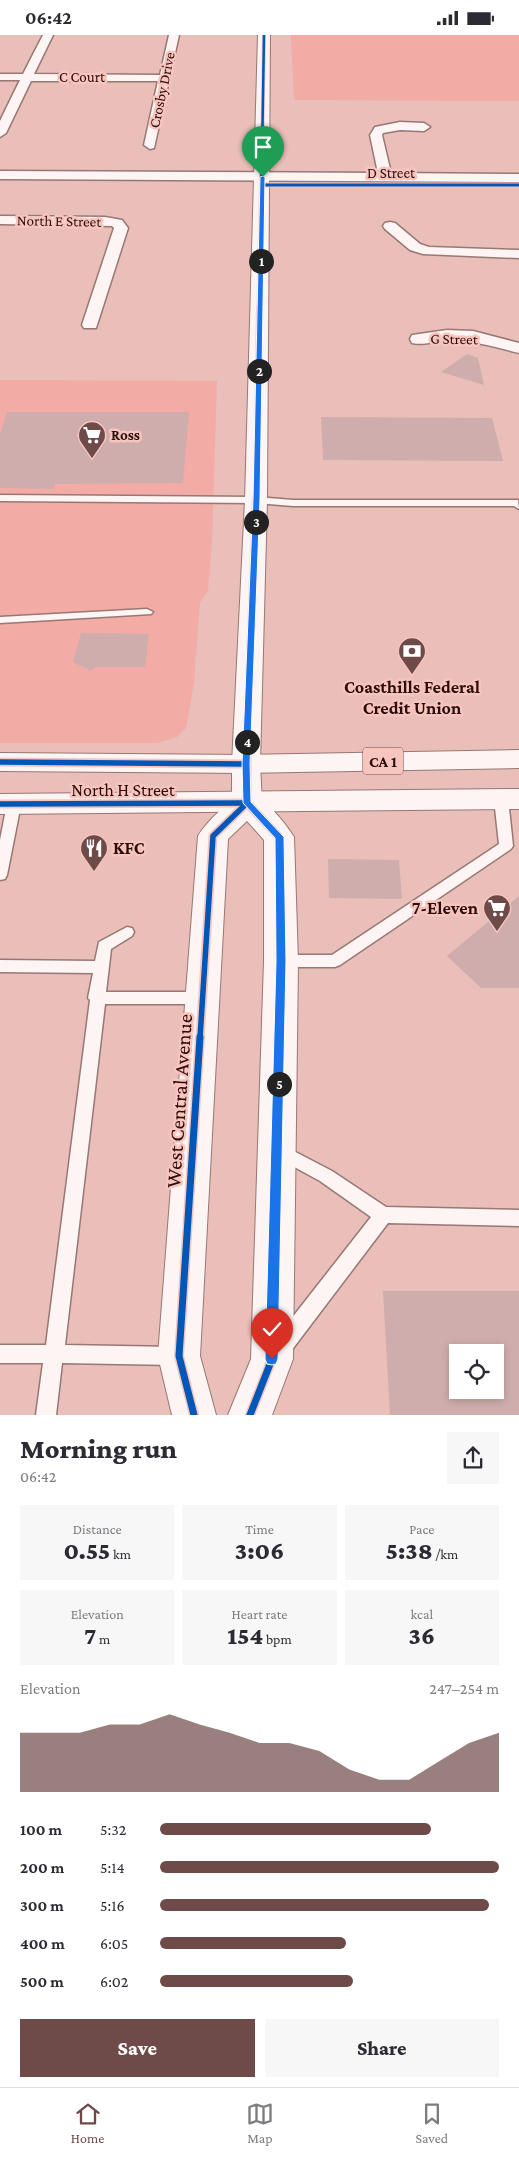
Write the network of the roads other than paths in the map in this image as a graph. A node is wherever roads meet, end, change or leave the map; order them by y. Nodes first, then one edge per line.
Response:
1 (48, 35) edge
2 (174, 35) edge
3 (264, 35) edge
4 (0, 77) edge
5 (26, 77) junction
6 (163, 78) junction
7 (424, 127) dead end
8 (0, 133) edge
9 (150, 145) dead end
10 (0, 175) edge
11 (385, 177) junction
12 (519, 178) edge
13 (262, 181) junction
14 (0, 184) edge
15 (519, 185) edge
16 (0, 220) edge
17 (390, 226) dead end
18 (519, 254) edge
19 (90, 325) dead end
20 (418, 339) dead end
21 (519, 348) edge
22 (0, 498) edge
23 (256, 499) junction
24 (519, 506) edge
25 (146, 612) dead end
26 (0, 620) edge
27 (519, 759) edge
28 (0, 761) edge
29 (246, 764) junction
30 (510, 799) edge
31 (247, 803) junction
32 (7, 804) edge
33 (0, 875) edge
34 (127, 932) dead end
35 (281, 961) junction
36 (0, 966) edge
37 (101, 967) junction
38 (96, 998) junction
39 (202, 998) junction
40 (277, 1150) junction
41 (384, 1215) junction
42 (519, 1218) edge
43 (0, 1354) edge
44 (54, 1354) junction
45 (179, 1357) junction
46 (272, 1359) junction
47 (46, 1415) edge
48 (194, 1415) edge
49 (250, 1415) edge

1 - 5 street
2 - 6 street, Crosby Drive
3 - 13 main road
4 - 5 street, C Court
5 - 6 street, C Court
5 - 8 street
6 - 9 street, Crosby Drive
7 - 11 street
10 - 13 street, D Street
11 - 12 street, D Street
11 - 13 street, D Street
13 - 14 street, D Street
13 - 15 street, D Street
13 - 23 main road
16 - 19 street, North E Street
17 - 18 street
20 - 21 street, G Street
22 - 23 lane
23 - 24 lane
23 - 29 main road
25 - 26 lane
27 - 29 main road, North H Street / CA 1
28 - 29 main road, North H Street / CA 1
29 - 31 main road
30 - 31 main road, North H Street / CA 1
30 - 35 lane
31 - 32 main road, North H Street / CA 1
31 - 35 main road
31 - 39 main road, West Central Avenue
32 - 33 lane
34 - 37 lane
35 - 40 main road
36 - 37 lane
37 - 38 lane
38 - 39 lane
38 - 44 lane
39 - 45 main road, West Central Avenue
40 - 41 lane
40 - 46 main road
41 - 42 lane
41 - 46 lane
43 - 44 lane
44 - 45 lane
44 - 47 lane
45 - 48 main road, West Central Avenue
46 - 49 main road

